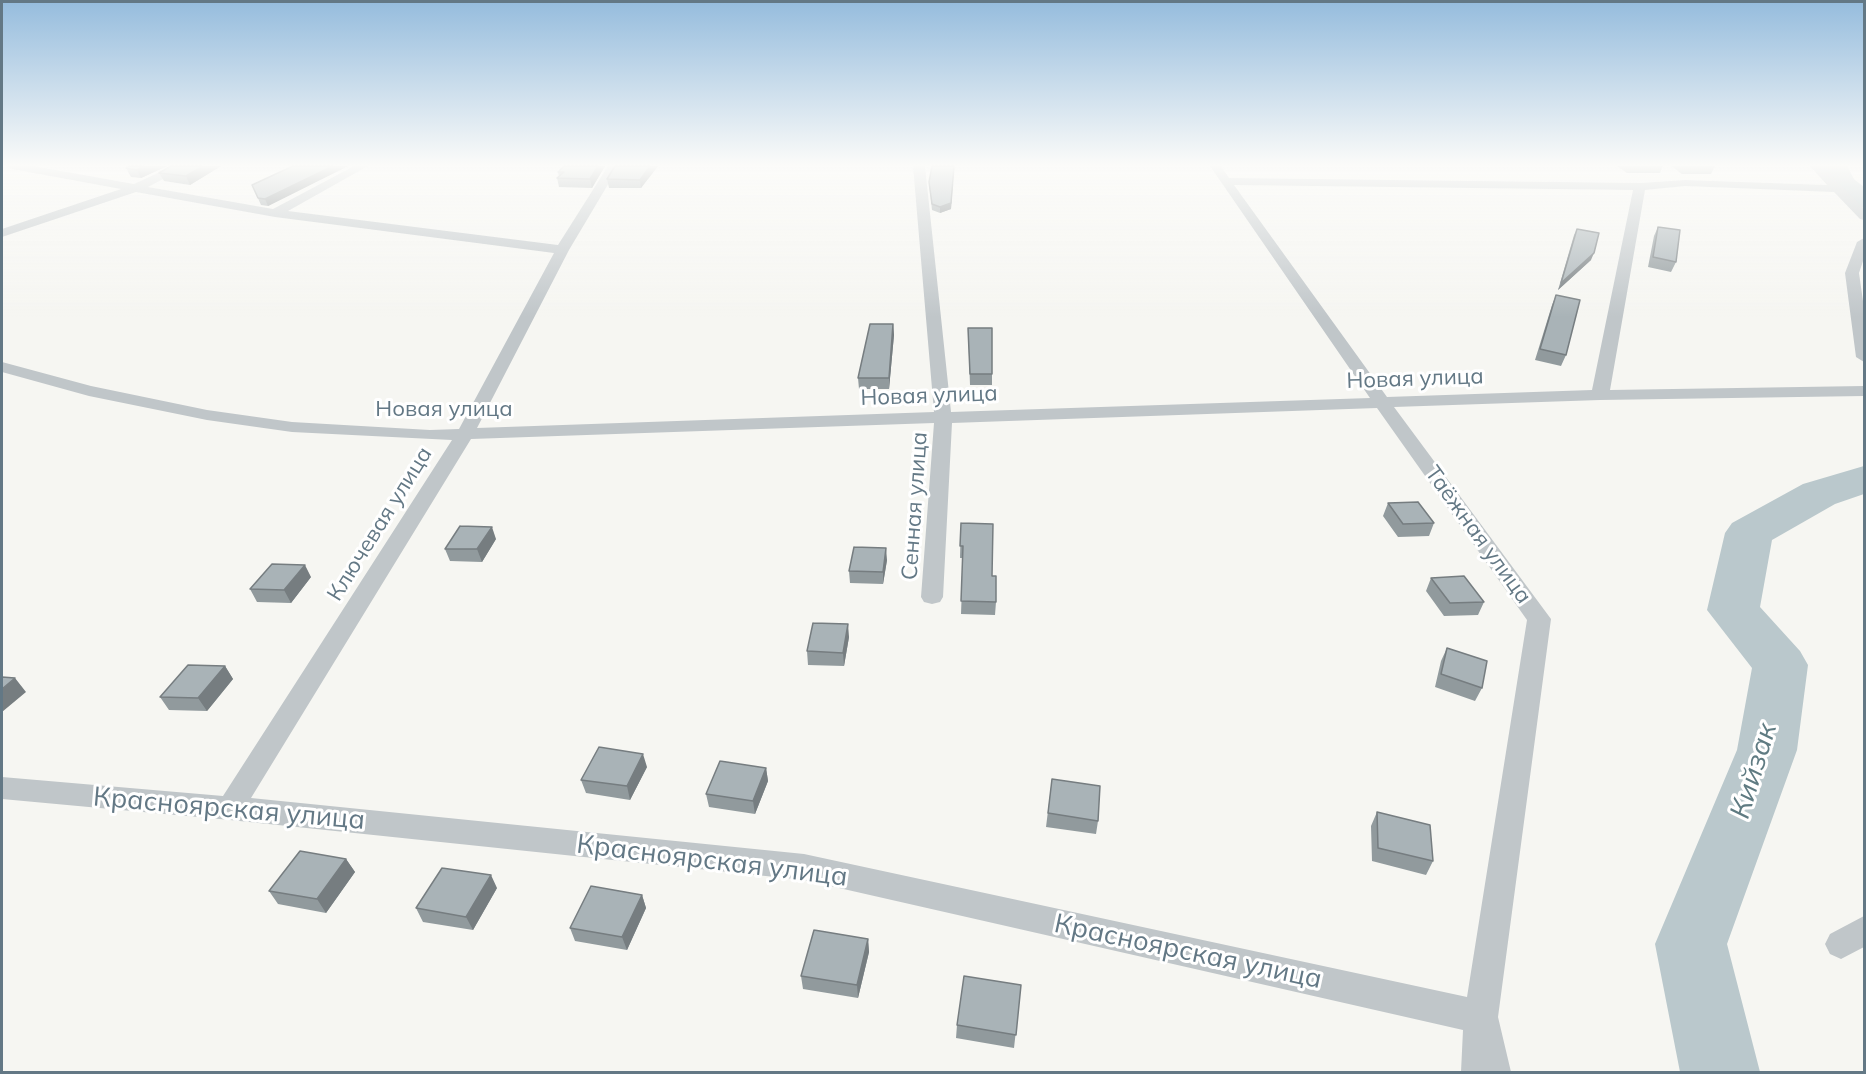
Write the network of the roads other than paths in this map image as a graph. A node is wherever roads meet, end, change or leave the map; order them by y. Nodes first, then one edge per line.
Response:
1 (52, 216) edge
2 (299, 216) edge
3 (583, 216) edge
4 (924, 216) edge
5 (1250, 216) edge
6 (1634, 216) edge
7 (2, 233) edge
8 (1864, 242) edge
9 (562, 250) junction
10 (1864, 357) edge
11 (2, 368) edge
12 (1864, 390) edge
13 (1600, 395) junction
14 (1382, 403) junction
15 (943, 418) junction
16 (465, 434) junction
17 (932, 597) dead end
18 (2, 788) edge
19 (230, 808) junction
20 (1481, 1017) junction
21 (1478, 1072) edge
22 (1493, 1072) edge

1 - 7 street
2 - 9 street
3 - 9 street, Ключевая улица
4 - 15 street, Сенная улица
5 - 14 street, Таёжная улица
6 - 13 street
8 - 10 street
9 - 16 street, Ключевая улица
11 - 16 street, Новая улица
12 - 13 street, Новая улица
13 - 14 street, Новая улица
14 - 15 street, Новая улица
14 - 20 street, Таёжная улица
15 - 16 street, Новая улица
15 - 17 street, Сенная улица
16 - 19 street, Ключевая улица
18 - 19 street, Красноярская улица
19 - 20 street, Красноярская улица
20 - 21 street, Таёжная улица
20 - 22 street

